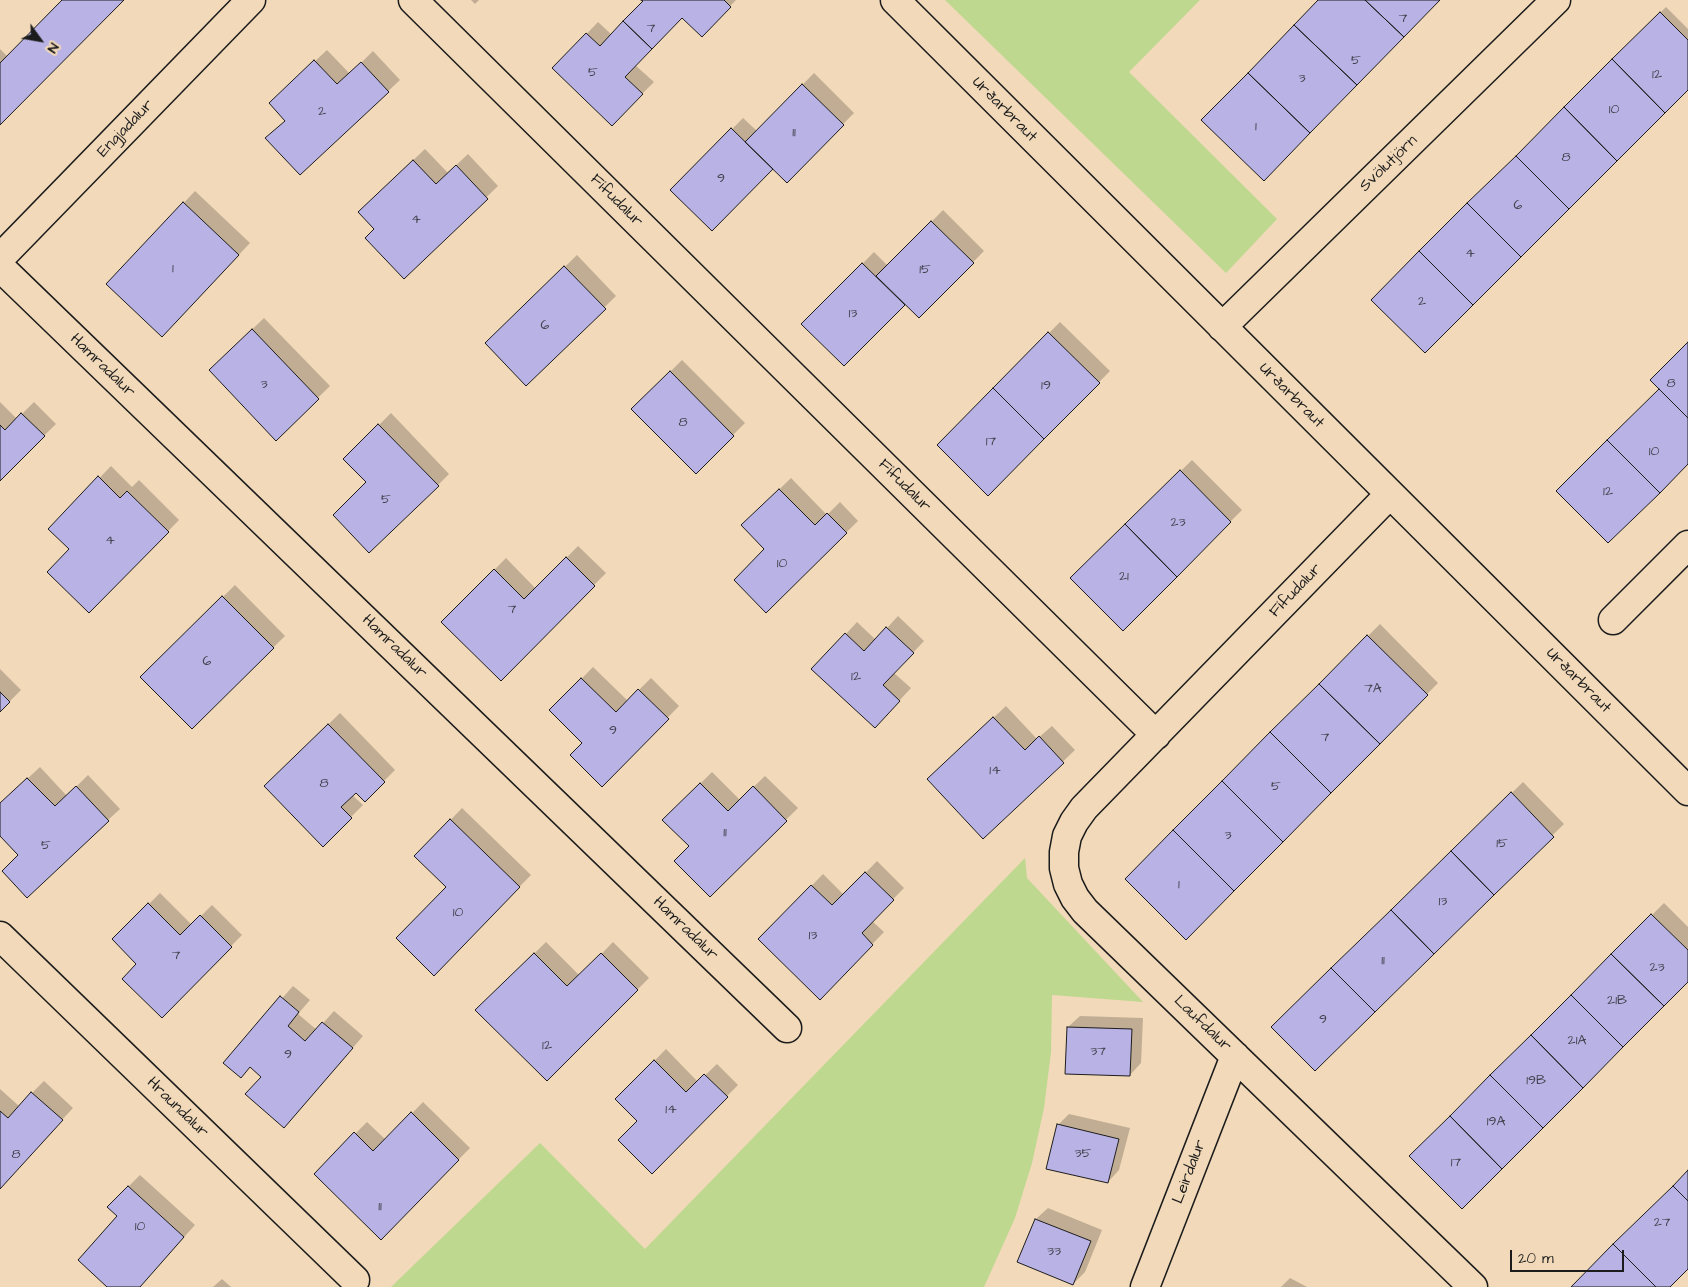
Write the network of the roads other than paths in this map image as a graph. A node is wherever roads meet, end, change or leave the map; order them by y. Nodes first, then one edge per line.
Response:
1 (251, 0) edge
2 (413, 0) edge
3 (895, 0) edge
4 (1556, 0) edge
5 (0, 258) edge
6 (0, 267) edge
7 (1222, 327) junction
8 (1390, 494) junction
9 (1688, 544) edge
10 (1613, 620) dead end
11 (1156, 735) junction
12 (1688, 791) edge
13 (0, 936) edge
14 (787, 1028) dead end
15 (1235, 1056) junction
16 (355, 1280) dead end
17 (1145, 1287) edge
18 (1473, 1287) edge

1 - 5 street, Engjadalur
2 - 11 street, Fífudalur
3 - 7 street, Urðarbraut
4 - 7 street, Svölutjörn
6 - 14 street, Hamradalur
7 - 8 street, Urðarbraut
8 - 11 street, Fífudalur
8 - 12 street, Urðarbraut
9 - 10 street
11 - 15 street, Laufdalur
13 - 16 street, Hraundalur
15 - 17 street, Leirdalur
15 - 18 street, Laufdalur

